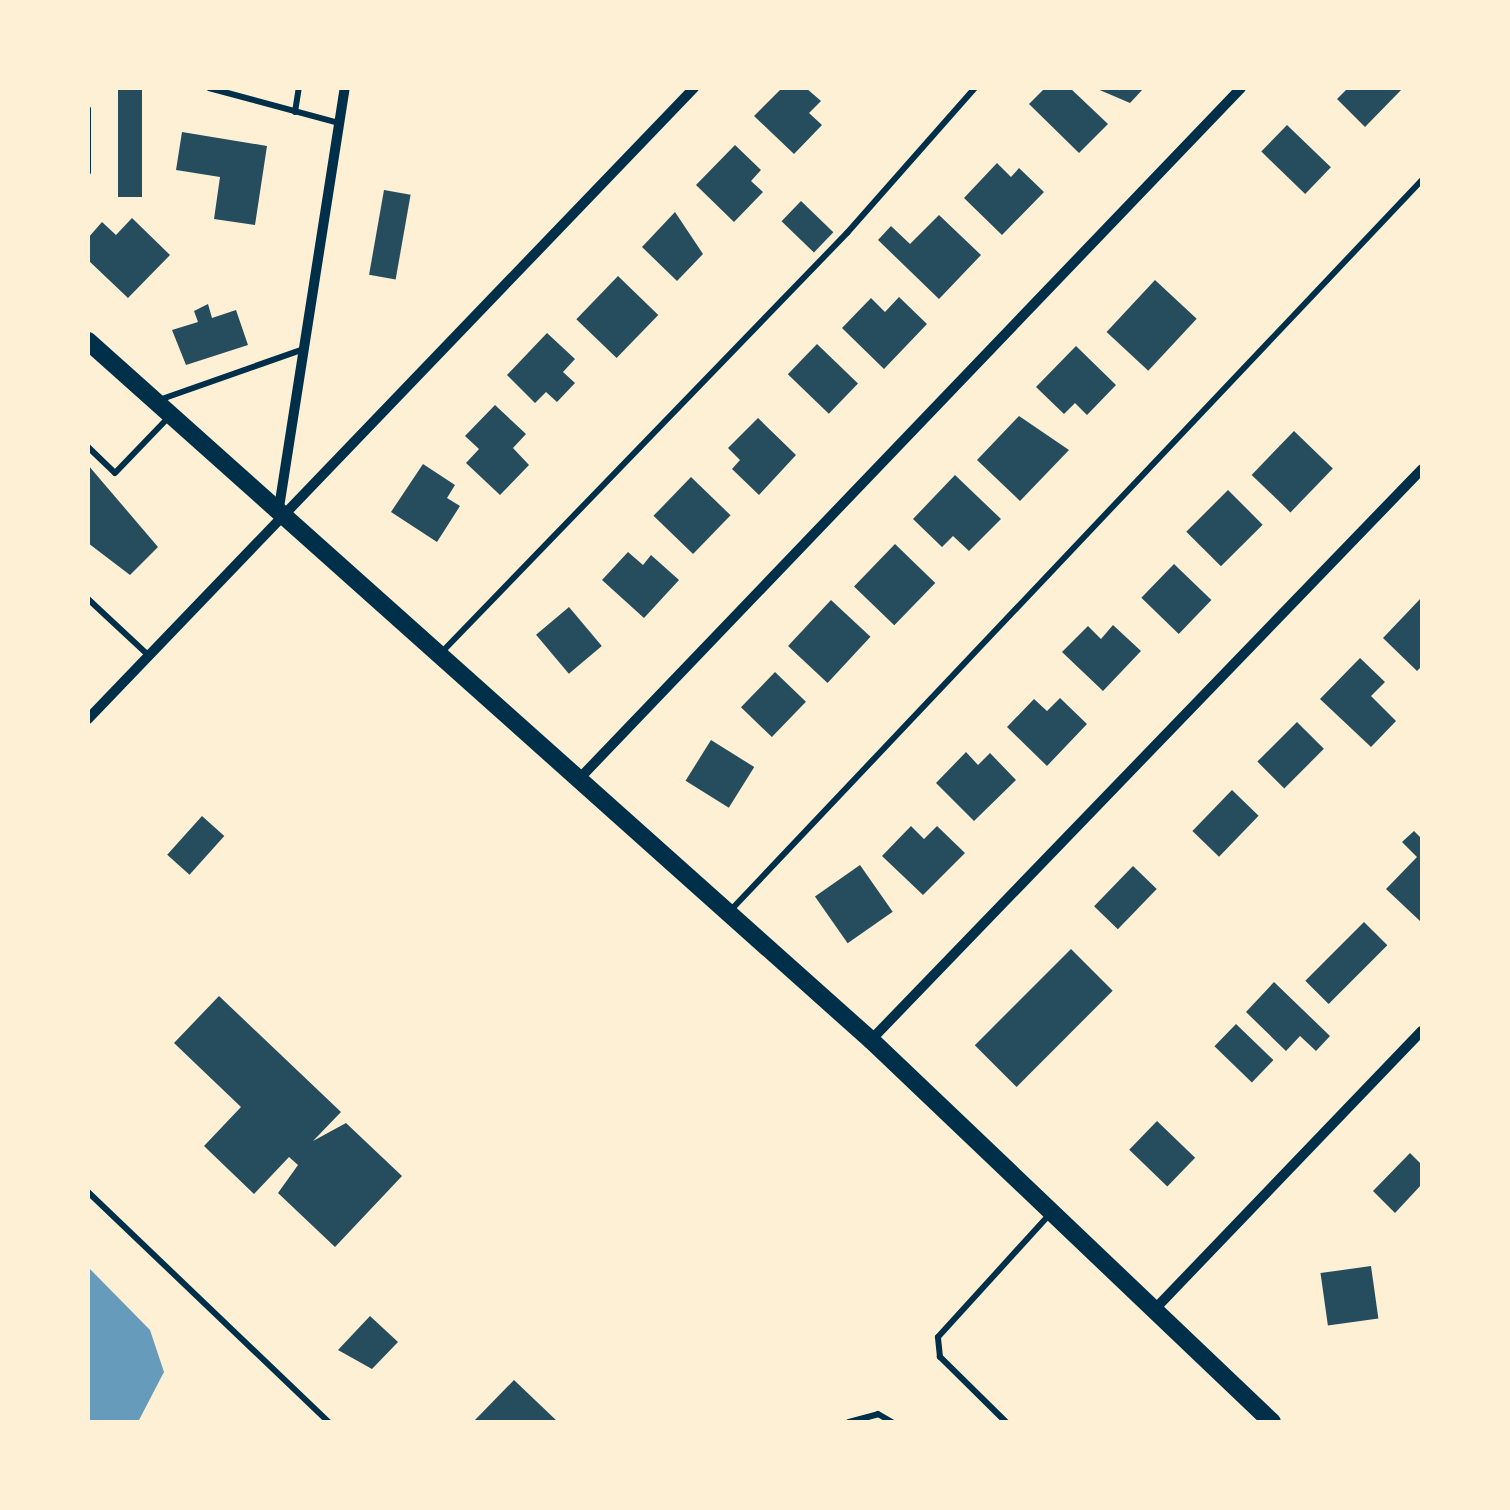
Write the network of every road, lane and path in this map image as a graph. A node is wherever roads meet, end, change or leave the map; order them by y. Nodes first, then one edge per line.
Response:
1 (208, 88) edge
2 (242, 88) edge
3 (300, 88) edge
4 (345, 88) edge
5 (694, 88) edge
6 (975, 88) edge
7 (1241, 88) edge
8 (240, 98) junction
9 (88, 109) edge
10 (294, 112) junction
11 (339, 123) junction
12 (88, 172) edge
13 (1422, 180) edge
14 (88, 341) edge
15 (304, 349) junction
16 (154, 403) junction
17 (169, 418) junction
18 (88, 447) edge
19 (1422, 469) edge
20 (278, 520) junction
21 (88, 599) edge
22 (148, 656) junction
23 (437, 657) junction
24 (88, 719) edge
25 (579, 779) junction
26 (728, 913) junction
27 (1422, 1031) edge
28 (870, 1040) junction
29 (88, 1192) edge
30 (1052, 1212) junction
31 (1154, 1310) junction
32 (329, 1422) edge
33 (849, 1422) edge
34 (892, 1422) edge
35 (1006, 1422) edge
36 (1272, 1422) edge

1 - 8 lane
2 - 8 lane
3 - 10 lane
4 - 11 street
5 - 20 street
6 - 23 lane
7 - 25 street
8 - 10 lane
9 - 12 lane
10 - 11 lane
11 - 15 street
13 - 26 lane
14 - 16 main road
15 - 16 lane
15 - 20 street
16 - 17 main road
17 - 18 lane
17 - 20 main road
19 - 28 street
20 - 22 street
20 - 23 main road
21 - 22 lane
22 - 24 street
23 - 25 main road
25 - 26 main road
26 - 28 main road
27 - 31 street
28 - 30 main road
29 - 32 lane
30 - 31 main road
30 - 35 lane
31 - 36 main road
33 - 34 lane

